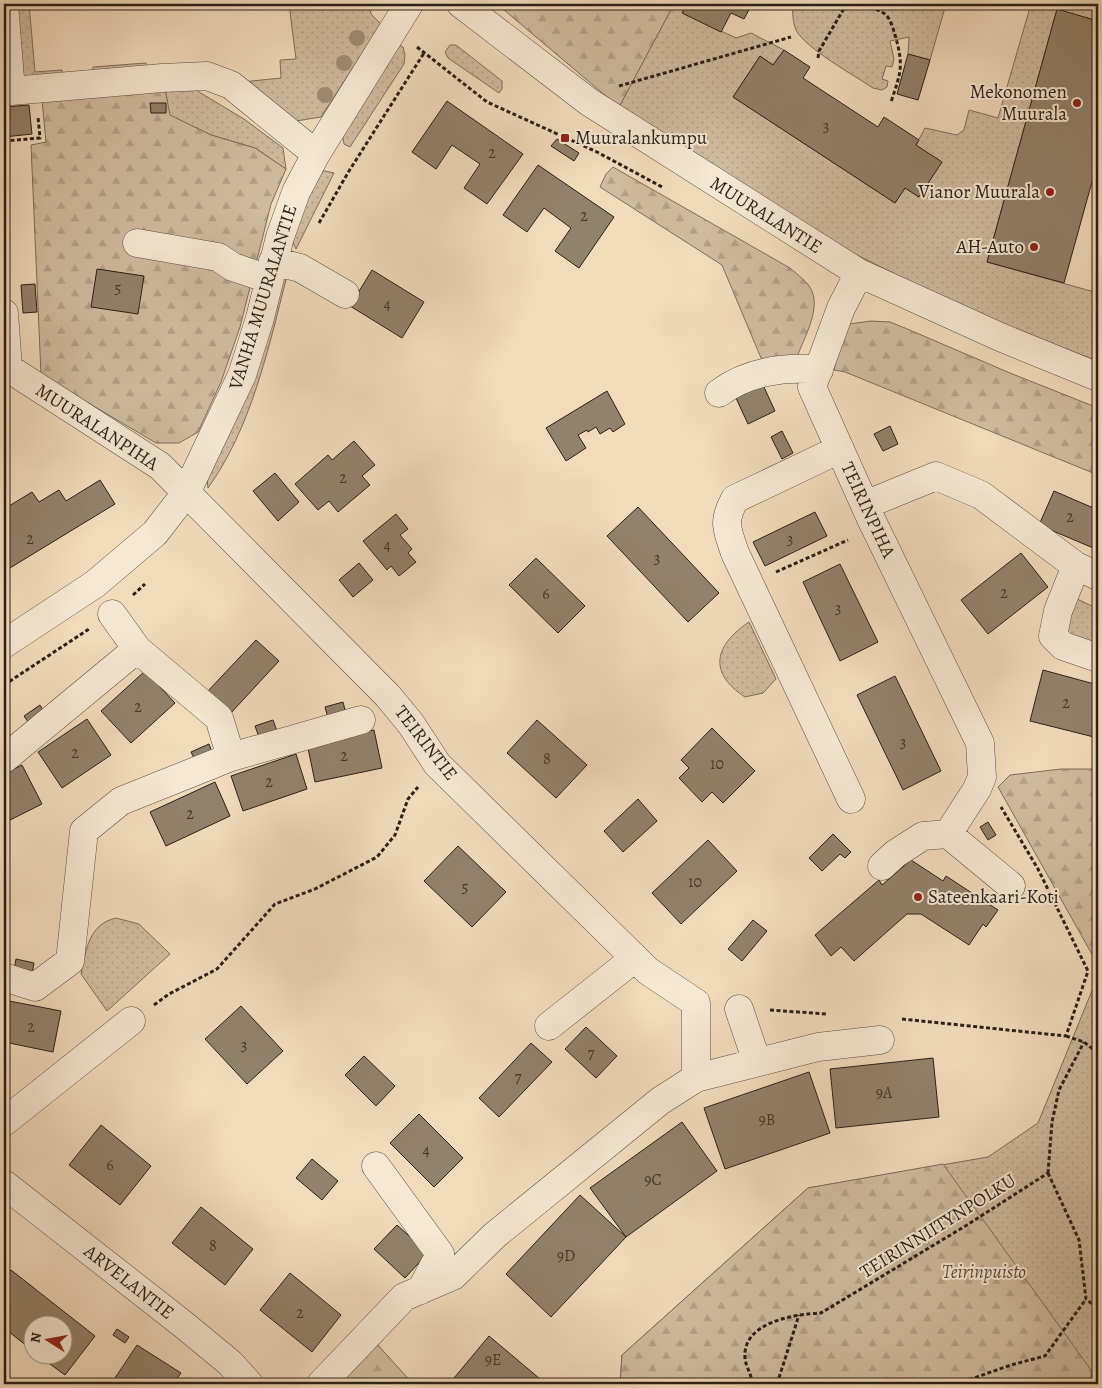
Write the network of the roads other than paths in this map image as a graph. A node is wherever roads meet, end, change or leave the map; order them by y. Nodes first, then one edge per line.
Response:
1 (4, 4) edge
2 (409, 4) edge
3 (461, 4) edge
4 (316, 154) junction
5 (137, 244) dead end
6 (271, 270) junction
7 (859, 273) junction
8 (345, 294) dead end
9 (4, 308) edge
10 (4, 312) edge
11 (6, 368) edge
12 (819, 370) junction
13 (1098, 377) edge
14 (719, 393) dead end
15 (840, 449) junction
16 (186, 493) junction
17 (865, 505) junction
18 (1087, 571) edge
19 (112, 614) dead end
20 (4, 644) edge
21 (137, 650) junction
22 (1098, 658) edge
23 (361, 720) dead end
24 (231, 756) junction
25 (4, 759) edge
26 (851, 799) dead end
27 (948, 834) junction
28 (882, 866) dead end
29 (1011, 886) dead end
30 (635, 958) junction
31 (4, 978) edge
32 (739, 1009) dead end
33 (132, 1021) road end
34 (550, 1026) dead end
35 (880, 1040) dead end
36 (757, 1062) junction
37 (696, 1078) junction
38 (4, 1122) edge
39 (376, 1166) dead end
40 (4, 1184) edge
41 (412, 1294) junction
42 (249, 1384) edge
43 (321, 1384) edge

1 - 4 street
2 - 4 street, VANHA MUURALANTIE
3 - 7 street, MUURALANTIE
4 - 6 street, VANHA MUURALANTIE
5 - 6 street
6 - 8 street
6 - 16 street, VANHA MUURALANTIE
7 - 12 street, TEIRINPIHA
7 - 13 street, MUURALANTIE
9 - 10 street
10 - 11 street
11 - 16 street, MUURALANPIHA
12 - 14 street
12 - 15 street, TEIRINPIHA
15 - 17 street, TEIRINPIHA
15 - 26 street
16 - 20 street, VANHA MUURALANTIE
16 - 30 street, TEIRINTIE
17 - 18 street
17 - 27 street, TEIRINPIHA
18 - 22 street
19 - 21 street
21 - 24 street
21 - 25 street
23 - 24 street
24 - 31 street
27 - 28 street
27 - 29 street
30 - 34 street
30 - 37 street, TEIRINTIE
32 - 36 street
33 - 38 street
35 - 36 street
36 - 37 street
37 - 41 street
39 - 41 street
40 - 42 street, ARVELANTIE
41 - 43 street

